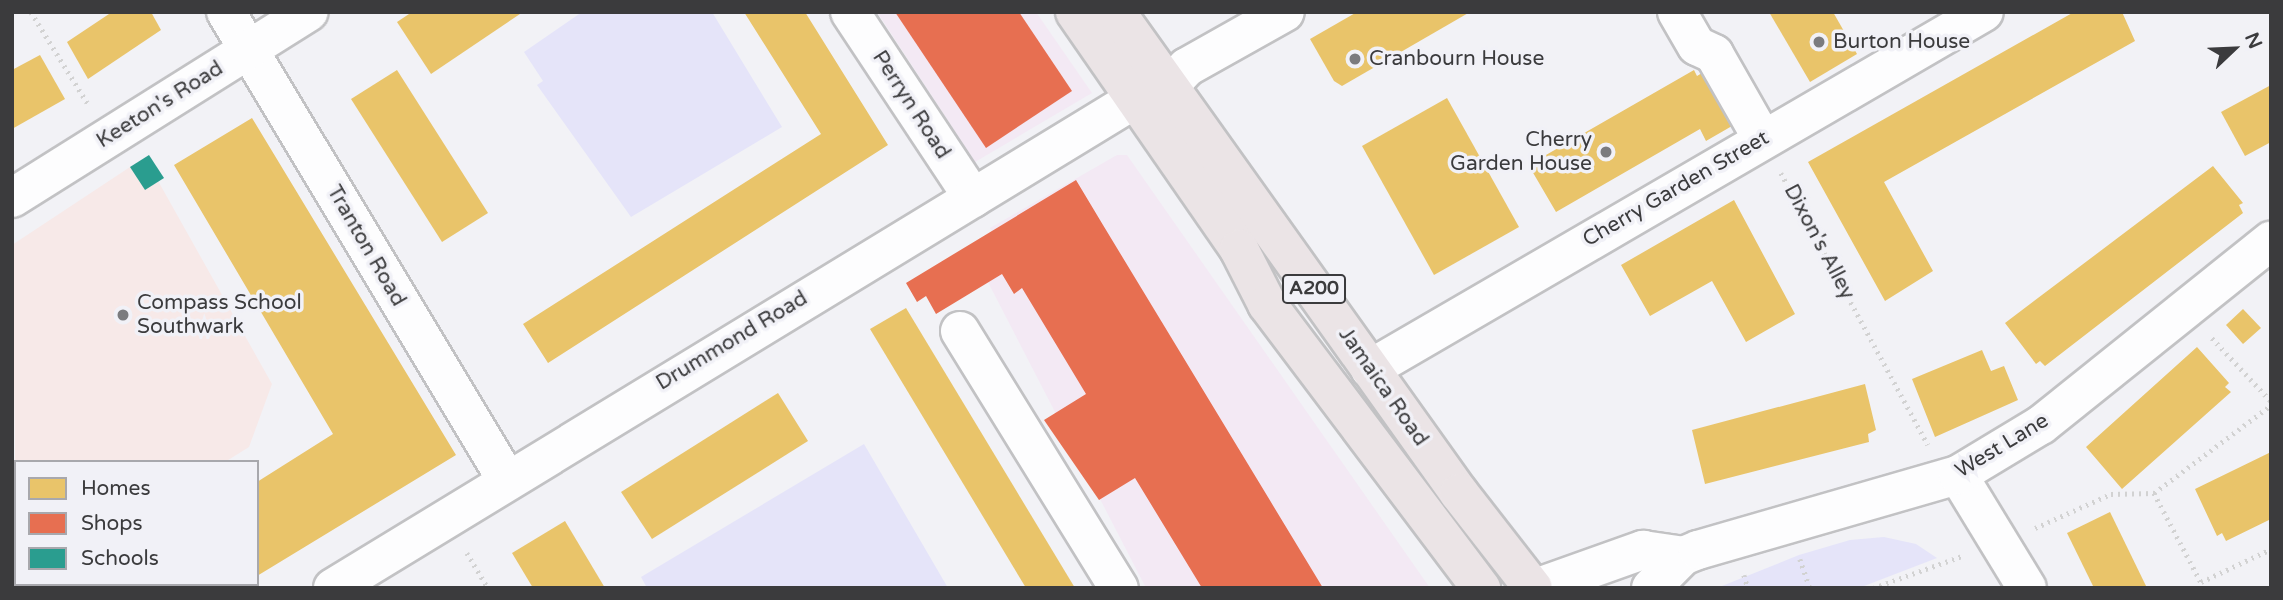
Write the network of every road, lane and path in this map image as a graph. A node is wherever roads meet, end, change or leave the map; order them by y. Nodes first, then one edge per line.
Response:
1 (31, 12) edge
2 (226, 12) edge
3 (308, 12) edge
4 (850, 12) edge
5 (1075, 12) edge
6 (1116, 12) edge
7 (1285, 12) edge
8 (1677, 12) edge
9 (1984, 12) edge
10 (251, 49) junction
11 (1171, 84) junction
12 (1135, 99) junction
13 (108, 137) junction
14 (1762, 138) junction
15 (12, 198) edge
16 (973, 198) junction
17 (2271, 241) edge
18 (2185, 310) junction
19 (960, 331) dead end
20 (1370, 369) junction
21 (2271, 403) edge
22 (1958, 475) junction
23 (507, 480) junction
24 (2154, 493) junction
25 (2039, 526) dead end
26 (2271, 549) edge
27 (1684, 556) junction
28 (1960, 557) dead end
29 (2201, 585) edge
30 (333, 588) edge
31 (1119, 588) edge
32 (1481, 588) edge
33 (1535, 588) edge
34 (1651, 588) edge
35 (1873, 588) edge
36 (2027, 588) edge

1 - 13 path
2 - 10 street, Tranton Road
3 - 10 street, Keeton's Road
4 - 16 street, Perryn Road
5 - 12 main road, Jamaica Road / A200
6 - 11 main road, Jamaica Road / A200
7 - 11 street
8 - 14 street
9 - 14 street, Cherry Garden Street
10 - 13 street, Keeton's Road
10 - 23 street, Tranton Road
11 - 20 main road, Jamaica Road / A200
12 - 16 street, Drummond Road
12 - 32 main road, Jamaica Road / A200
13 - 15 street, Keeton's Road
14 - 20 street, Cherry Garden Street
14 - 22 path, Dixon's Alley
16 - 23 street, Drummond Road
17 - 18 street, West Lane
18 - 21 path
18 - 22 street, West Lane
19 - 31 street
20 - 33 main road, Jamaica Road / A200
21 - 24 path
22 - 27 street, West Lane
22 - 36 street
23 - 30 street, Drummond Road
24 - 25 path
24 - 29 path
26 - 29 path
27 - 33 street, West Lane
27 - 34 street, West Lane
28 - 35 path

